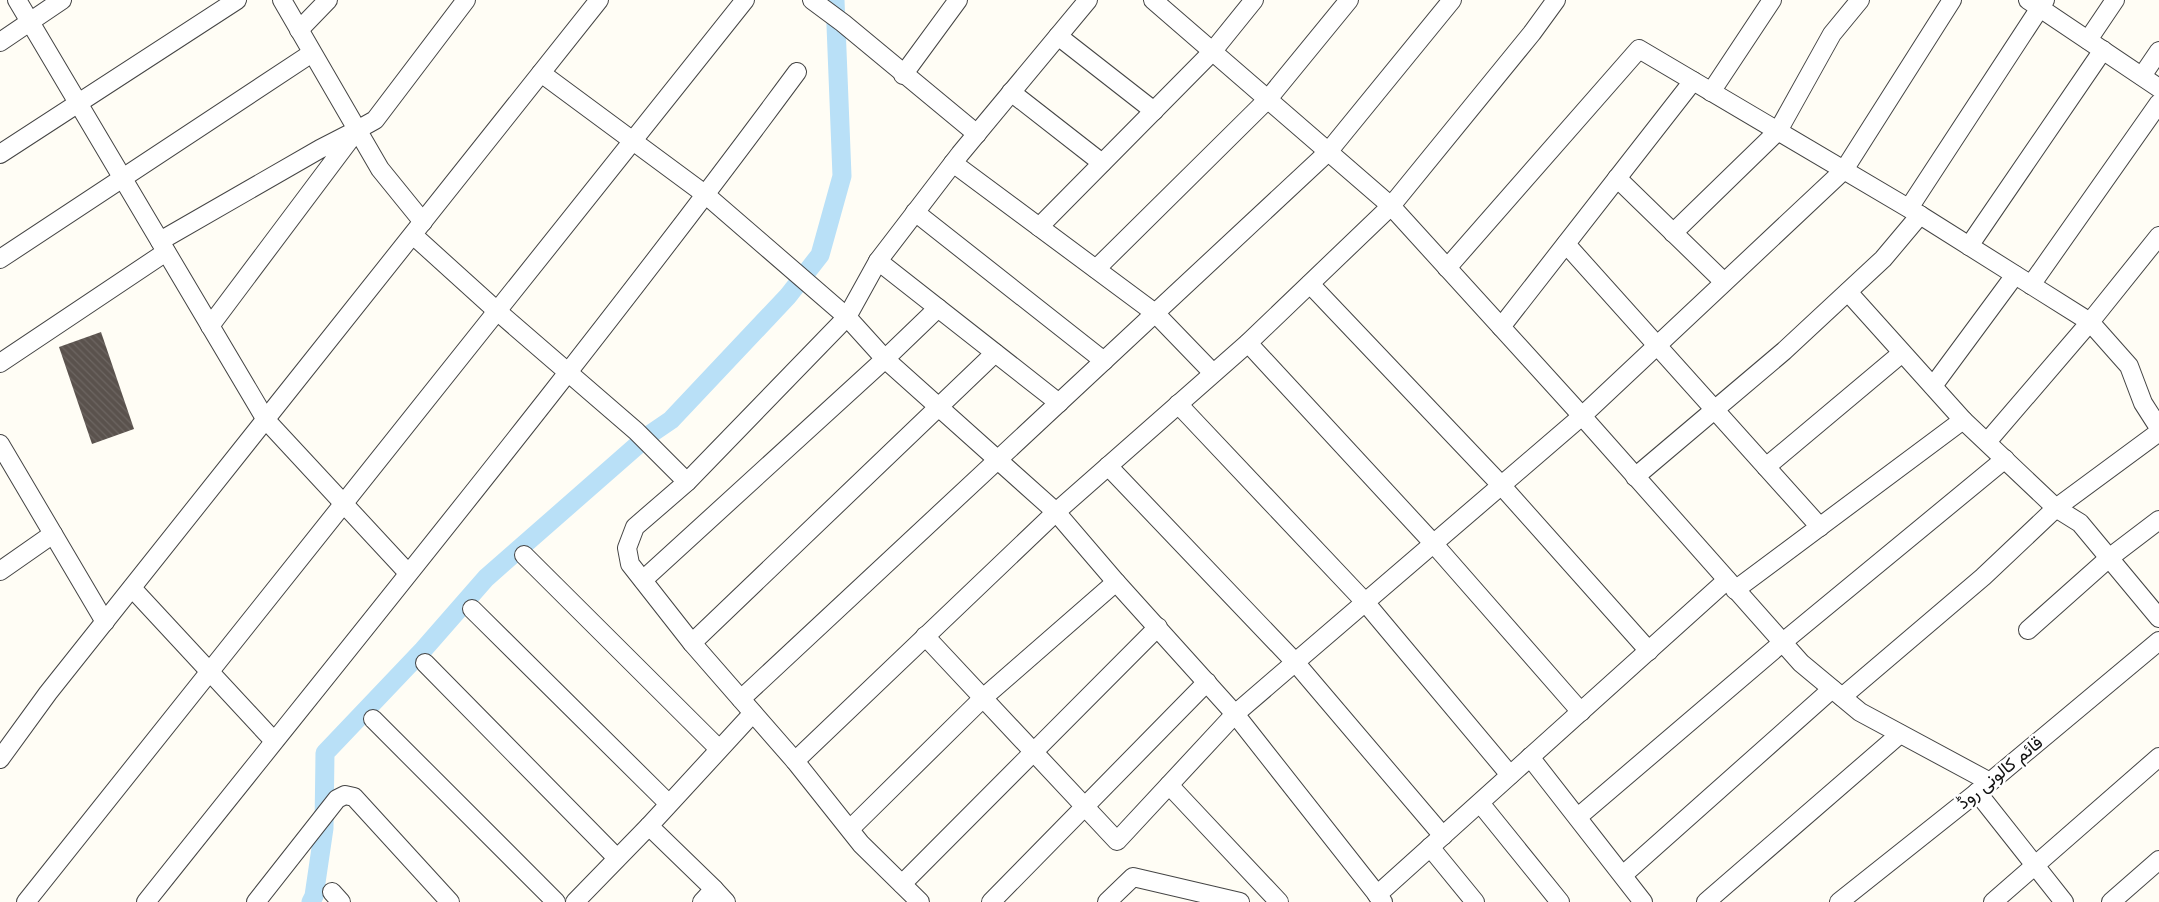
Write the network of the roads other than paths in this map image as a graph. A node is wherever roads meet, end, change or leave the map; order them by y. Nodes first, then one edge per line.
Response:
1 (17, 0) edge
2 (62, 0) edge
3 (237, 0) edge
4 (282, 0) edge
5 (328, 0) edge
6 (466, 0) edge
7 (599, 0) edge
8 (746, 0) edge
9 (958, 0) edge
10 (1088, 0) edge
11 (1153, 0) edge
12 (1254, 0) edge
13 (1349, 0) edge
14 (1452, 0) edge
15 (1556, 0) edge
16 (1772, 0) edge
17 (1860, 0) edge
18 (1952, 0) edge
19 (2115, 0) edge
20 (2038, 3) edge
21 (817, 4) edge
22 (30, 22) junction
23 (299, 30) junction
24 (1058, 36) junction
25 (2088, 40) junction
26 (0, 42) edge
27 (2103, 50) junction
28 (2159, 51) edge
29 (1212, 52) junction
30 (312, 53) junction
31 (796, 72) dead end
32 (541, 73) junction
33 (903, 75) junction
34 (2142, 76) junction
35 (1693, 81) junction
36 (2159, 88) edge
37 (1011, 92) junction
38 (1711, 92) junction
39 (1268, 99) junction
40 (78, 103) junction
41 (2159, 103) edge
42 (1154, 111) junction
43 (357, 130) junction
44 (1778, 131) junction
45 (977, 134) junction
46 (633, 141) junction
47 (1328, 152) junction
48 (0, 154) edge
49 (953, 163) junction
50 (1102, 163) junction
51 (1844, 170) junction
52 (122, 178) junction
53 (1617, 178) junction
54 (706, 195) junction
55 (1391, 206) junction
56 (1915, 211) junction
57 (915, 212) junction
58 (1039, 227) junction
59 (418, 228) junction
60 (1673, 233) junction
61 (2159, 236) edge
62 (1566, 244) junction
63 (1969, 246) junction
64 (163, 247) junction
65 (0, 259) edge
66 (878, 261) junction
67 (1447, 268) junction
68 (1096, 269) junction
69 (2015, 275) junction
70 (1724, 282) junction
71 (1310, 284) junction
72 (2031, 285) junction
73 (1848, 292) junction
74 (938, 308) junction
75 (497, 312) junction
76 (1155, 313) junction
77 (847, 317) junction
78 (2090, 322) junction
79 (210, 326) junction
80 (1501, 327) junction
81 (1248, 342) junction
82 (1657, 345) junction
83 (996, 353) junction
84 (1902, 353) junction
85 (885, 359) junction
86 (1104, 361) junction
87 (0, 363) edge
88 (567, 372) junction
89 (1213, 373) junction
90 (1933, 386) junction
91 (1059, 403) junction
92 (1178, 404) junction
93 (938, 406) junction
94 (1715, 410) junction
95 (1582, 416) junction
96 (266, 420) junction
97 (1963, 420) junction
98 (2159, 430) edge
99 (1987, 442) junction
100 (0, 444) edge
101 (2005, 459) junction
102 (998, 460) junction
103 (1108, 466) junction
104 (1766, 467) junction
105 (6, 468) edge
106 (1635, 477) junction
107 (687, 482) junction
108 (1501, 485) junction
109 (343, 505) junction
110 (2056, 508) junction
111 (1056, 512) junction
112 (2159, 520) edge
113 (1820, 527) junction
114 (53, 534) junction
115 (1433, 544) junction
116 (524, 555) dead end
117 (2109, 558) junction
118 (0, 571) edge
119 (408, 573) junction
120 (642, 580) junction
121 (1116, 582) junction
122 (1731, 585) junction
123 (132, 588) junction
124 (1365, 602) junction
125 (472, 609) dead end
126 (2159, 618) edge
127 (105, 622) junction
128 (1158, 627) junction
129 (2028, 630) dead end
130 (925, 636) junction
131 (2159, 641) edge
132 (1783, 642) junction
133 (692, 643) junction
134 (1649, 651) junction
135 (424, 662) dead end
136 (1295, 662) junction
137 (210, 672) junction
138 (1207, 682) junction
139 (1837, 693) junction
140 (983, 698) junction
141 (741, 699) junction
142 (1580, 712) junction
143 (753, 713) junction
144 (1235, 714) junction
145 (373, 719) dead end
146 (1900, 734) junction
147 (274, 741) junction
148 (719, 749) junction
149 (1034, 752) junction
150 (1530, 757) junction
151 (2159, 757) edge
152 (0, 759) edge
153 (795, 761) junction
154 (1510, 775) junction
155 (1169, 785) junction
156 (1983, 787) junction
157 (668, 803) junction
158 (1480, 803) junction
159 (1084, 806) junction
160 (1578, 817) junction
161 (649, 826) junction
162 (850, 829) junction
163 (1437, 841) junction
164 (616, 858) junction
165 (2159, 860) edge
166 (2035, 865) junction
167 (1623, 875) junction
168 (902, 884) junction
169 (714, 889) junction
170 (1380, 898) edge
171 (1235, 901) edge
172 (26, 902) edge
173 (146, 902) edge
174 (256, 902) edge
175 (450, 902) edge
176 (556, 902) edge
177 (575, 902) edge
178 (702, 902) edge
179 (726, 902) edge
180 (920, 902) edge
181 (990, 902) edge
182 (1107, 902) edge
183 (1279, 902) edge
184 (1475, 902) edge
185 (1560, 902) edge
186 (1644, 902) edge
187 (1706, 902) edge
188 (1839, 902) edge
189 (1993, 902) edge
190 (2064, 902) edge
191 (2111, 902) edge

1 - 22 street
2 - 22 street
3 - 40 street
4 - 23 street
5 - 23 street
6 - 43 street
7 - 32 street
8 - 46 street
9 - 33 street
10 - 24 street
11 - 29 street
12 - 29 street
13 - 39 street
14 - 47 street
15 - 55 street
16 - 38 street
17 - 44 street
18 - 51 street
19 - 25 street
20 - 25 street
20 - 56 street
21 - 33 street
22 - 26 street
22 - 40 street
23 - 30 street
24 - 37 street
24 - 42 street
25 - 27 street
27 - 34 street
27 - 63 street
28 - 34 street
29 - 39 street
29 - 42 street
30 - 43 street
30 - 52 street
31 - 54 street
32 - 46 street
32 - 59 street
33 - 45 street
34 - 36 street
35 - 38 street
35 - 53 street
35 - 67 street
37 - 45 street
37 - 50 street
38 - 44 street
39 - 47 street
39 - 68 street
40 - 48 street
40 - 52 street
41 - 72 street
42 - 50 street
43 - 59 street
43 - 64 street
43 - 79 street
44 - 51 street
44 - 60 street
45 - 49 street
46 - 54 street
46 - 75 street
47 - 55 street
47 - 76 street
49 - 57 street
49 - 58 street
50 - 58 street
51 - 56 street
51 - 70 street
52 - 64 street
52 - 65 street
53 - 60 street
53 - 62 street
54 - 77 street
54 - 88 street
55 - 67 street
55 - 71 street
56 - 63 street
56 - 73 street
57 - 66 street
57 - 86 street
58 - 68 street
59 - 75 street
59 - 96 street
60 - 70 street
61 - 78 street
62 - 80 street
62 - 82 street
63 - 69 street
64 - 79 street
64 - 87 street
66 - 74 street
66 - 77 street
67 - 80 street
68 - 76 street
69 - 72 street
69 - 90 street
70 - 82 street
71 - 81 street
71 - 108 street
72 - 78 street
73 - 84 street
73 - 94 street
74 - 83 street
74 - 85 street
75 - 88 street
75 - 109 street
76 - 86 street
76 - 89 street
77 - 85 street
77 - 107 street
78 - 98 street
78 - 99 street
79 - 96 street
80 - 95 street
81 - 89 street
81 - 115 street
82 - 94 street
82 - 95 street
83 - 91 street
83 - 93 street
84 - 90 street
84 - 104 street
85 - 93 street
85 - 120 street
86 - 91 street
88 - 107 street
88 - 119 street
89 - 92 street
90 - 97 street
91 - 102 street
92 - 103 street
92 - 124 street
93 - 102 street
93 - 133 street
94 - 104 street
94 - 106 street
95 - 106 street
95 - 108 street
96 - 109 street
96 - 123 street
97 - 99 street
97 - 113 street
98 - 110 street
99 - 101 street
100 - 105 street
101 - 110 street
101 - 132 street
102 - 111 street
102 - 141 street
103 - 111 street
103 - 136 street
104 - 113 street
105 - 114 street
106 - 122 street
107 - 120 street
108 - 115 street
108 - 134 street
109 - 119 street
109 - 137 street
110 - 117 street
110 - 139 street
111 - 121 street
111 - 130 street
112 - 117 street
113 - 122 street
114 - 118 street
114 - 127 street
115 - 124 street
115 - 142 street
116 - 148 street
117 - 126 street
117 - 129 street
119 - 147 street
120 - 133 street
121 - 128 street
121 - 140 street
122 - 132 street
122 - 134 street
123 - 127 street
123 - 137 street
124 - 136 street
124 - 154 street
125 - 157 street
127 - 152 street
128 - 138 street
128 - 149 street
130 - 140 street
130 - 153 street
131 - 156 street, قائم کالونی روڈ
132 - 139 street
132 - 160 street
133 - 141 street
134 - 142 street
135 - 164 street
136 - 144 street
136 - 163 street
137 - 147 street
137 - 172 street
138 - 144 street
138 - 159 street
139 - 146 street
139 - 167 street
140 - 149 street
140 - 162 street
141 - 143 street
142 - 150 street
143 - 148 street
143 - 153 street
144 - 155 street
144 - 170 street
145 - 176 street
146 - 156 street
146 - 187 street
147 - 173 street
148 - 157 street
149 - 159 street
149 - 168 street
150 - 154 street
150 - 160 street
151 - 166 street
153 - 162 street
154 - 158 street
155 - 159 street
155 - 183 street
156 - 166 street
156 - 188 street, قائم کالونی روڈ
157 - 161 street
158 - 163 street
158 - 185 street
159 - 181 street
160 - 167 street
161 - 164 street
161 - 169 street
162 - 168 street
163 - 170 street
163 - 184 street
164 - 177 street
165 - 191 street
166 - 189 street
166 - 190 street
167 - 186 street
168 - 180 street
169 - 178 street
169 - 179 street
171 - 182 street
174 - 175 street

